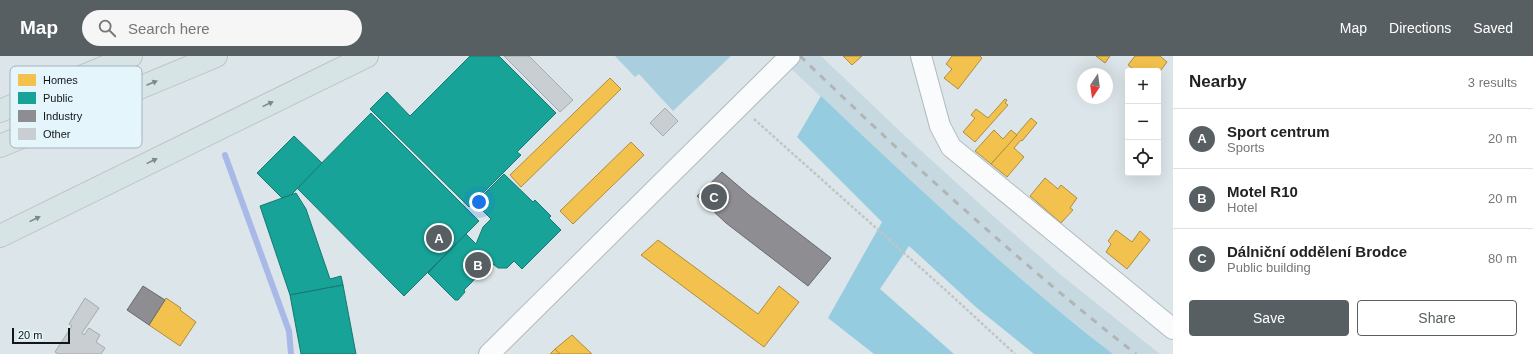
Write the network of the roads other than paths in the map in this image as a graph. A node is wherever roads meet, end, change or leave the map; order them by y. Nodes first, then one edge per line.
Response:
1 (131, 56) edge
2 (216, 56) edge
3 (367, 56) edge
4 (790, 56) edge
5 (921, 56) edge
6 (107, 66) edge
7 (142, 87) edge
8 (10, 107) edge
9 (0, 111) edge
10 (10, 142) edge
11 (0, 146) edge
12 (0, 236) edge
13 (1173, 329) edge
14 (488, 354) edge

1 - 6 highway
7 -> 2 highway
12 -> 3 highway
4 - 14 street
5 - 13 street
8 - 9 highway
11 -> 10 highway

